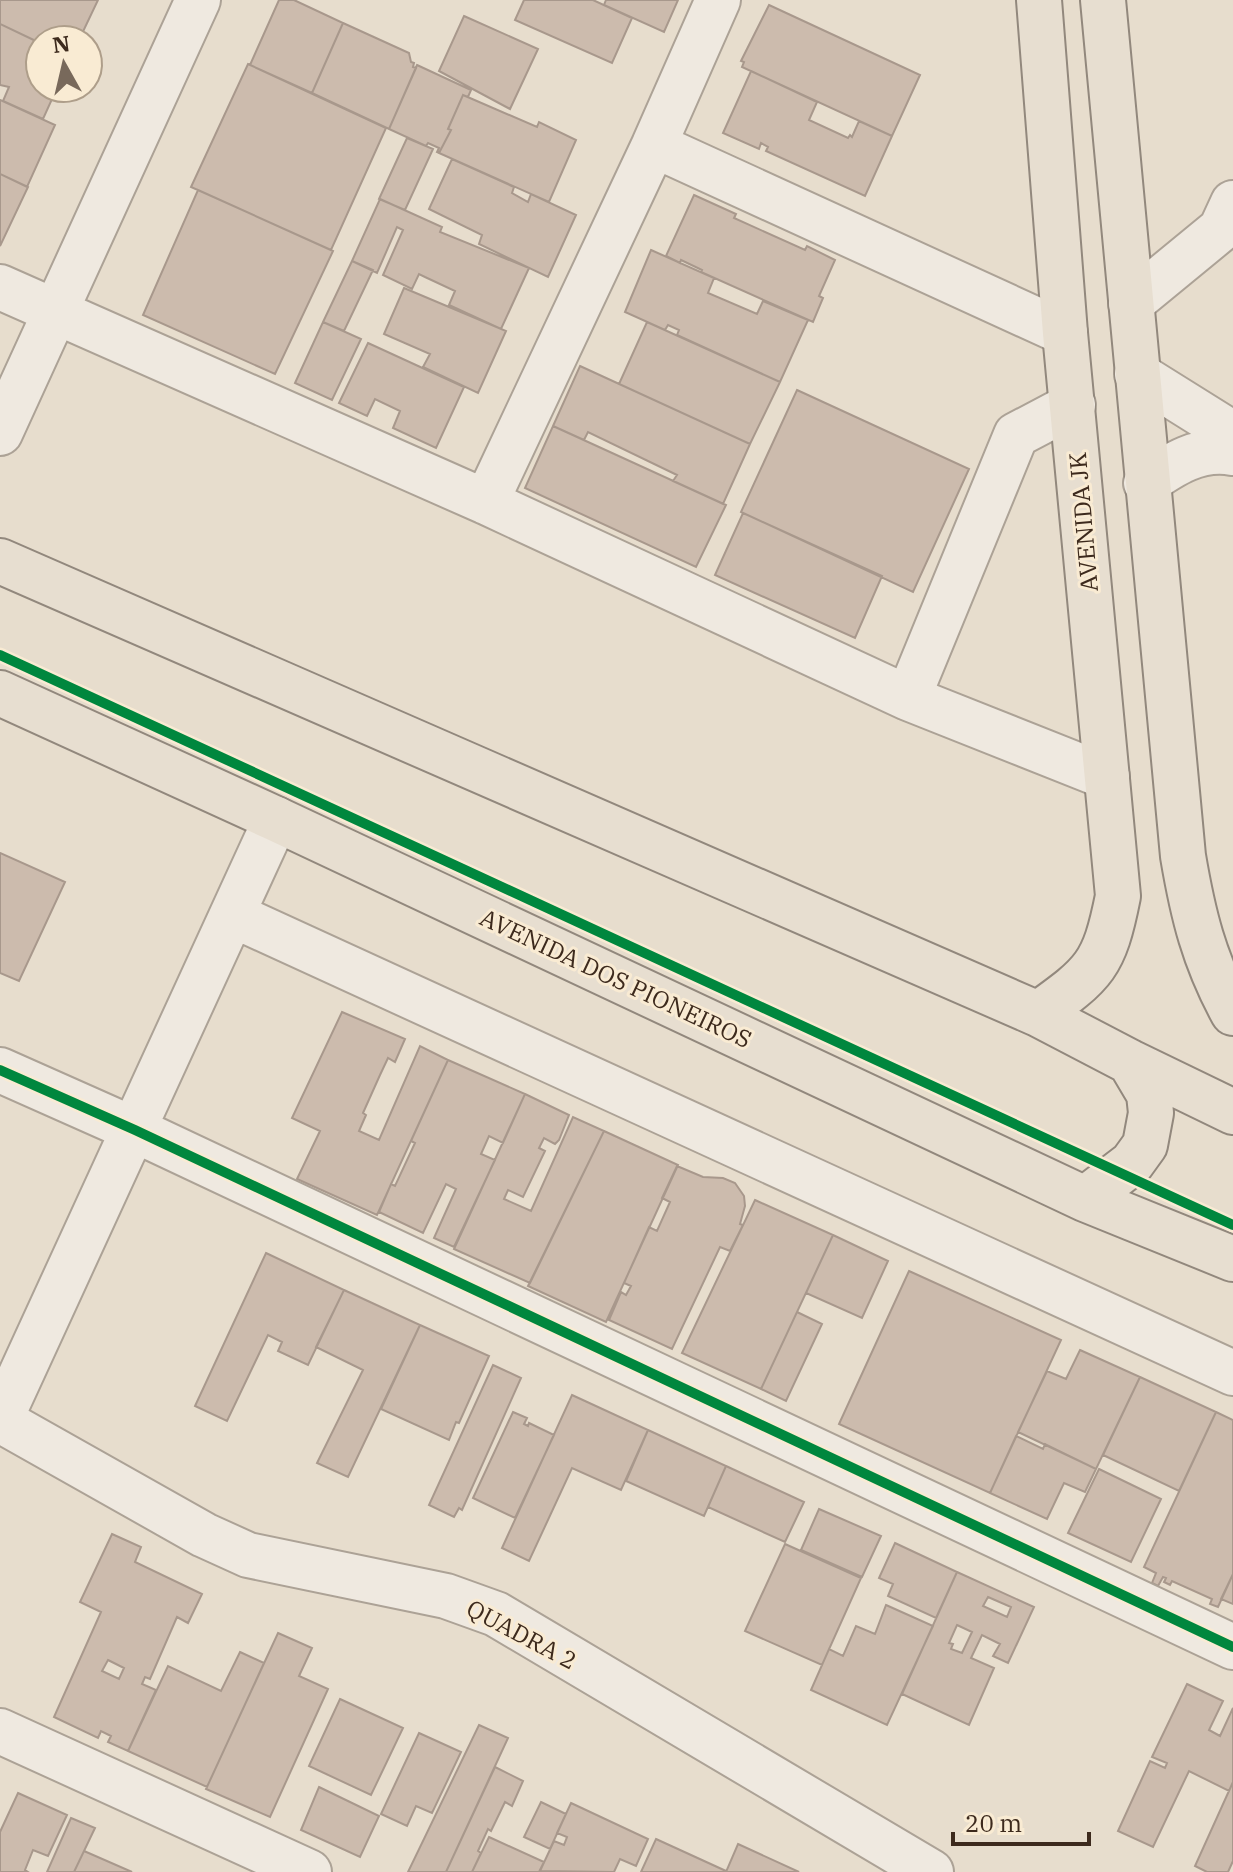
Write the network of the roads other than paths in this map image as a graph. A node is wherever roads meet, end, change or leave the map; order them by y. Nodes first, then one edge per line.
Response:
1 (198, 0) edge
2 (718, 0) edge
3 (1039, 0) edge
4 (1103, 0) edge
5 (654, 145) junction
6 (1233, 203) edge
7 (0, 287) edge
8 (1131, 303) junction
9 (55, 311) junction
10 (1065, 333) junction
11 (1137, 374) junction
12 (1073, 405) junction
13 (0, 433) edge
14 (1233, 434) edge
15 (1233, 453) edge
16 (1146, 483) junction
17 (486, 502) junction
18 (0, 561) edge
19 (0, 693) edge
20 (908, 698) junction
21 (1107, 777) junction
22 (276, 819) junction
23 (233, 915) junction
24 (1233, 1013) edge
25 (1038, 1014) junction
26 (1130, 1062) junction
27 (0, 1070) edge
28 (1233, 1112) edge
29 (135, 1130) junction
30 (1085, 1199) junction
31 (1233, 1259) edge
32 (1233, 1373) edge
33 (0, 1420) edge
34 (1233, 1647) edge
35 (0, 1731) edge
36 (309, 1872) edge
37 (931, 1872) edge

1 - 9 street
2 - 5 street
3 - 10 main road, AVENIDA JK
4 - 8 main road
5 - 10 street
5 - 17 street
6 - 8 street
7 - 9 street
8 - 11 main road
9 - 13 street
9 - 17 street
10 - 12 main road, AVENIDA JK
11 - 14 street
11 - 16 main road
12 - 20 street
12 - 21 main road, AVENIDA JK
15 - 16 street
16 - 24 main road
17 - 20 street
18 - 25 main road
19 - 22 main road, AVENIDA DOS PIONEIROS
20 - 21 street
21 - 25 main road, AVENIDA JK
22 - 23 street
22 - 30 main road, AVENIDA DOS PIONEIROS
23 - 29 street
23 - 32 street
25 - 26 main road
26 - 28 main road
26 - 30 main road
27 - 29 street
29 - 33 street
29 - 34 street
30 - 31 main road, AVENIDA DOS PIONEIROS
33 - 37 street, QUADRA 2
35 - 36 street

